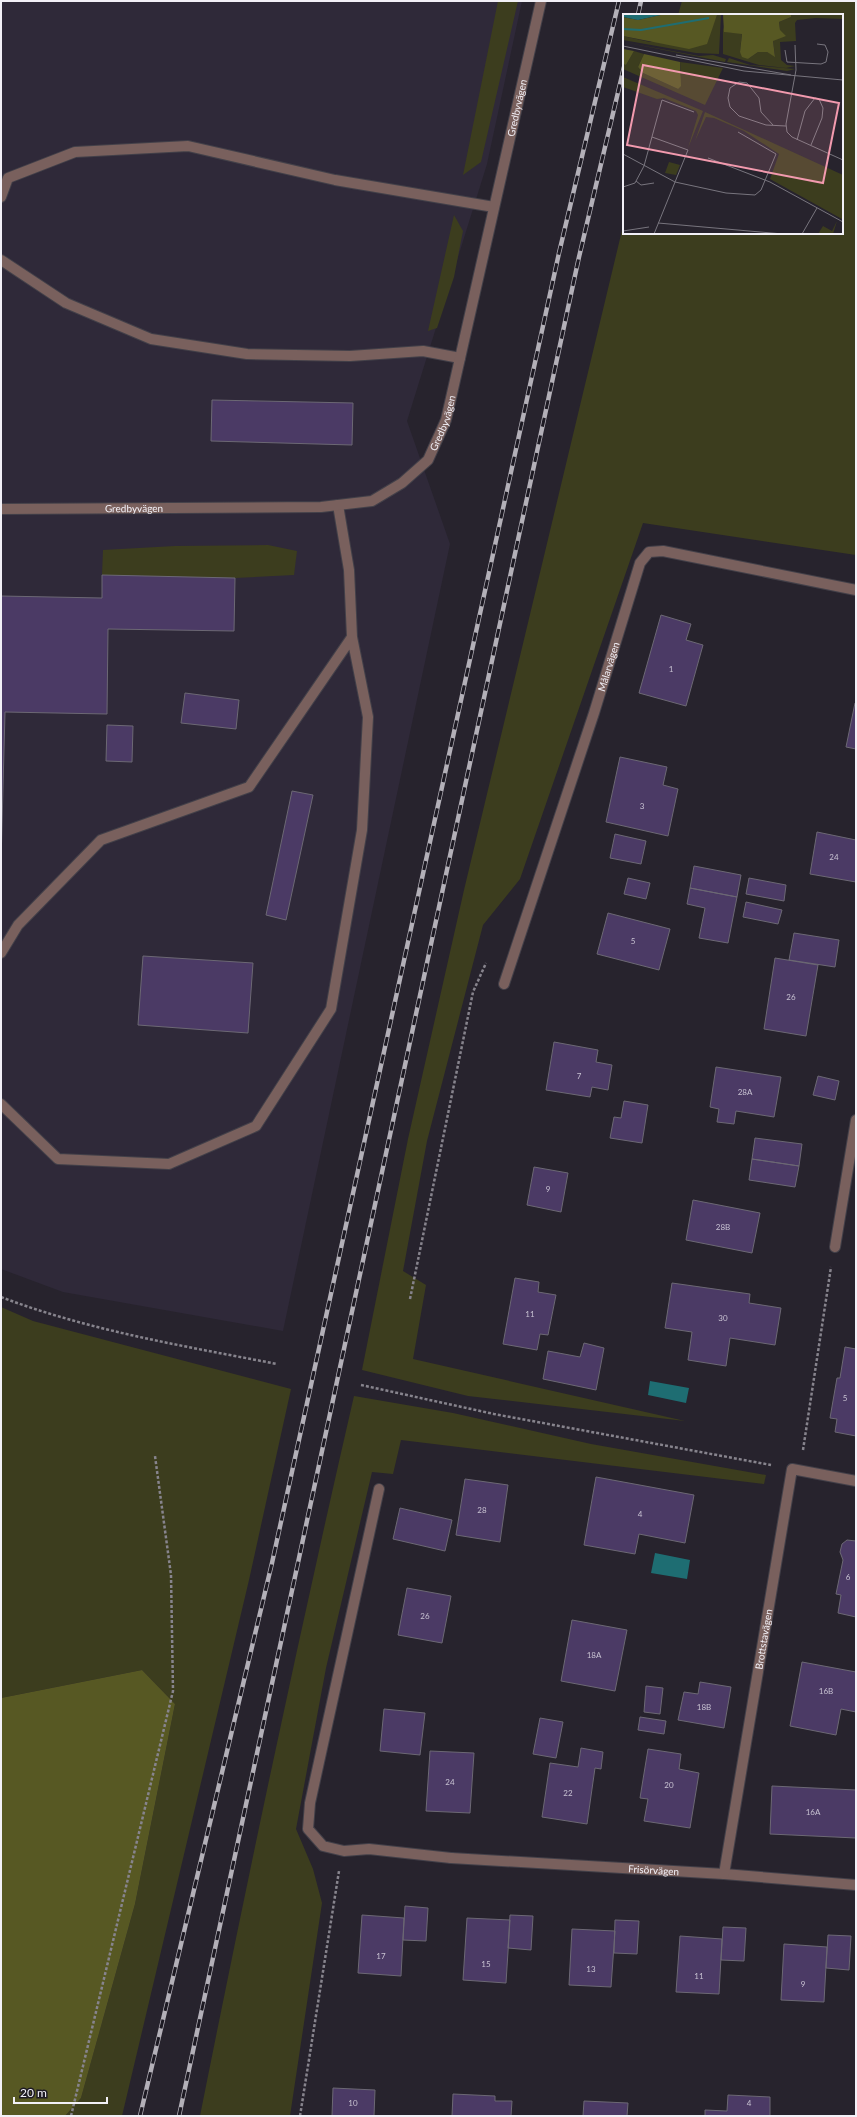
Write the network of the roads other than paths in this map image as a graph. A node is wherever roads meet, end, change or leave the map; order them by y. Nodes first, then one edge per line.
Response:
1 (541, 1) edge
2 (1, 197) edge
3 (494, 207) junction
4 (1, 260) edge
5 (460, 358) junction
6 (338, 505) junction
7 (1, 509) edge
8 (856, 590) edge
9 (352, 636) junction
10 (1, 953) edge
11 (504, 984) dead end
12 (1, 1104) edge
13 (856, 1120) edge
14 (835, 1247) road end
15 (856, 1482) edge
16 (379, 1489) dead end
17 (724, 1874) junction
18 (856, 1885) edge

1 - 3 street, Gredbyvägen
2 - 3 street
3 - 5 street, Gredbyvägen
4 - 5 street
5 - 6 street, Gredbyvägen
6 - 7 street, Gredbyvägen
6 - 9 street
8 - 11 street, Målarvägen
9 - 10 street
9 - 12 street
13 - 14 street
15 - 17 street, Brottstavägen
16 - 17 street, Frisörvägen
17 - 18 street, Frisörvägen

